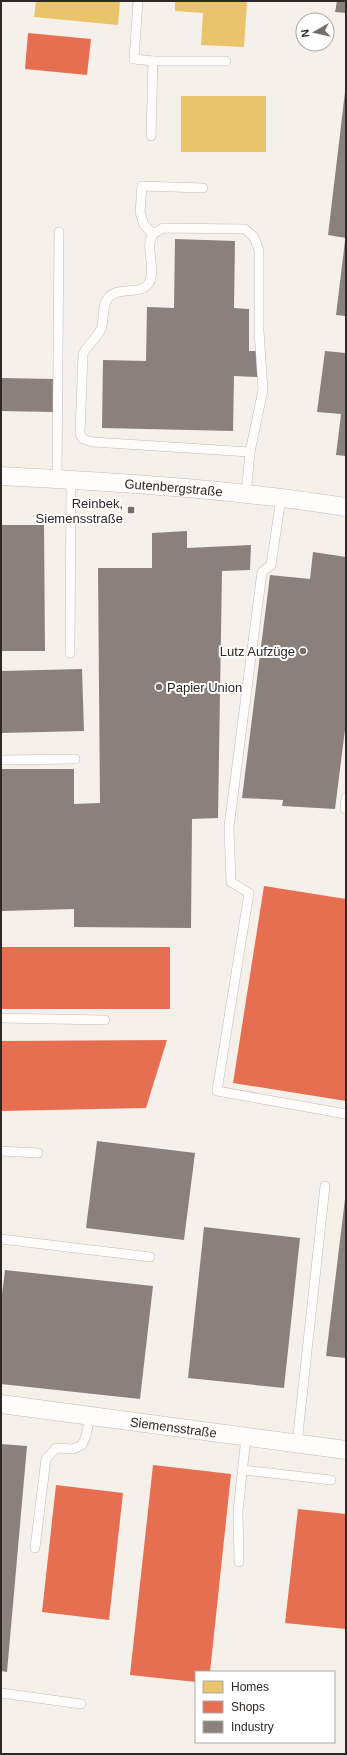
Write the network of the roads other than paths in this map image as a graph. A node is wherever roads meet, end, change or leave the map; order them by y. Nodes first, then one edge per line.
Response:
1 (138, 1) edge
2 (153, 61) junction
3 (226, 61) dead end
4 (151, 136) dead end
5 (203, 188) dead end
6 (59, 232) dead end
7 (153, 234) junction
8 (250, 452) junction
9 (1, 476) edge
10 (64, 480) junction
11 (246, 494) junction
12 (281, 498) junction
13 (346, 507) edge
14 (70, 653) dead end
15 (75, 759) dead end
16 (1, 760) edge
17 (346, 798) edge
18 (345, 809) dead end
19 (1, 1018) edge
20 (105, 1020) dead end
21 (346, 1114) edge
22 (1, 1151) edge
23 (38, 1153) dead end
24 (325, 1186) dead end
25 (1, 1239) edge
26 (150, 1257) dead end
27 (1, 1404) edge
28 (90, 1416) junction
29 (246, 1437) junction
30 (297, 1443) junction
31 (346, 1450) edge
32 (243, 1470) junction
33 (331, 1480) dead end
34 (35, 1548) dead end
35 (239, 1562) dead end
36 (1, 1693) edge
37 (81, 1704) dead end

1 - 2 lane
2 - 3 lane
2 - 4 lane
5 - 7 lane
6 - 10 lane
7 - 8 lane
7 - 8 lane
8 - 11 lane
9 - 10 street, Gutenbergstraße
10 - 11 street, Gutenbergstraße
10 - 14 lane
11 - 12 street, Gutenbergstraße
12 - 13 street, Gutenbergstraße
12 - 21 lane
15 - 16 lane
17 - 18 lane
19 - 20 lane
22 - 23 lane
24 - 30 lane
25 - 26 lane
27 - 28 street, Siemensstraße
28 - 29 street, Siemensstraße
28 - 34 lane
29 - 30 street, Siemensstraße
29 - 32 lane
30 - 31 street, Siemensstraße
32 - 33 lane
32 - 35 lane
36 - 37 lane

